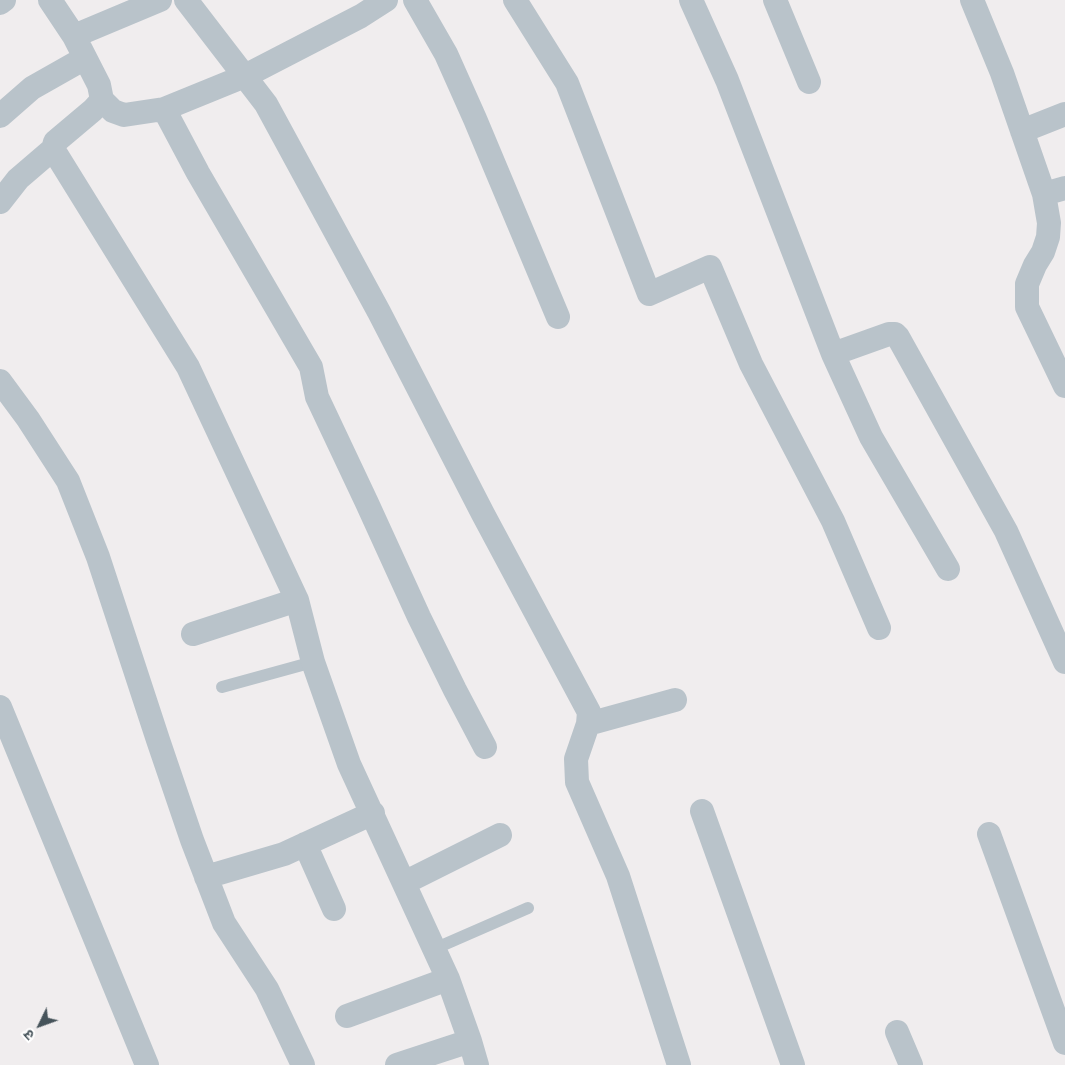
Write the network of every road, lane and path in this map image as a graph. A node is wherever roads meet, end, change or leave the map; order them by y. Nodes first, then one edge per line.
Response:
1 (4, 0) edge
2 (50, 0) edge
3 (160, 0) edge
4 (186, 0) edge
5 (386, 0) edge
6 (415, 0) edge
7 (515, 0) edge
8 (691, 0) edge
9 (775, 0) edge
10 (972, 0) edge
11 (0, 3) edge
12 (74, 36) junction
13 (85, 58) junction
14 (245, 76) junction
15 (809, 82) dead end
16 (102, 100) junction
17 (164, 109) junction
18 (1065, 114) edge
19 (0, 116) edge
20 (1022, 130) junction
21 (52, 149) junction
22 (1055, 191) edge
23 (0, 202) edge
24 (558, 317) dead end
25 (833, 354) junction
26 (0, 381) edge
27 (1065, 386) edge
28 (948, 569) dead end
29 (297, 600) junction
30 (879, 628) dead end
31 (193, 634) dead end
32 (313, 662) junction
33 (1065, 662) edge
34 (222, 687) dead end
35 (675, 700) dead end
36 (0, 707) edge
37 (588, 724) junction
38 (485, 746) dead end
39 (702, 811) dead end
40 (373, 814) junction
41 (989, 834) dead end
42 (500, 835) dead end
43 (305, 844) junction
44 (206, 877) junction
45 (404, 884) junction
46 (528, 908) dead end
47 (334, 909) dead end
48 (434, 949) junction
49 (448, 979) junction
50 (347, 1016) dead end
51 (897, 1032) dead end
52 (470, 1041) junction
53 (1065, 1043) edge
54 (147, 1065) edge
55 (303, 1065) edge
56 (397, 1065) edge
57 (477, 1065) edge
58 (679, 1065) edge
59 (793, 1065) edge
60 (910, 1065) edge

1 - 11 street
2 - 12 street
3 - 12 street
4 - 14 street
5 - 14 street
6 - 24 street
7 - 30 street
8 - 25 street
9 - 15 street
10 - 20 street
12 - 13 street
13 - 16 street
13 - 19 street
14 - 17 street
14 - 37 street
16 - 17 street
16 - 21 street
17 - 38 street
18 - 20 street
20 - 22 street
21 - 23 street
21 - 29 street
22 - 27 street
25 - 28 street
25 - 33 street
26 - 44 street
29 - 31 street
29 - 32 street
32 - 34 lane
32 - 40 street
35 - 37 street
36 - 54 street
37 - 58 street
39 - 59 street
40 - 43 street
40 - 45 street
41 - 53 street
42 - 45 street
43 - 44 street
43 - 47 street
44 - 55 street
45 - 48 street
46 - 48 lane
48 - 49 street
49 - 50 street
49 - 52 street
51 - 60 street
52 - 56 street
52 - 57 street

